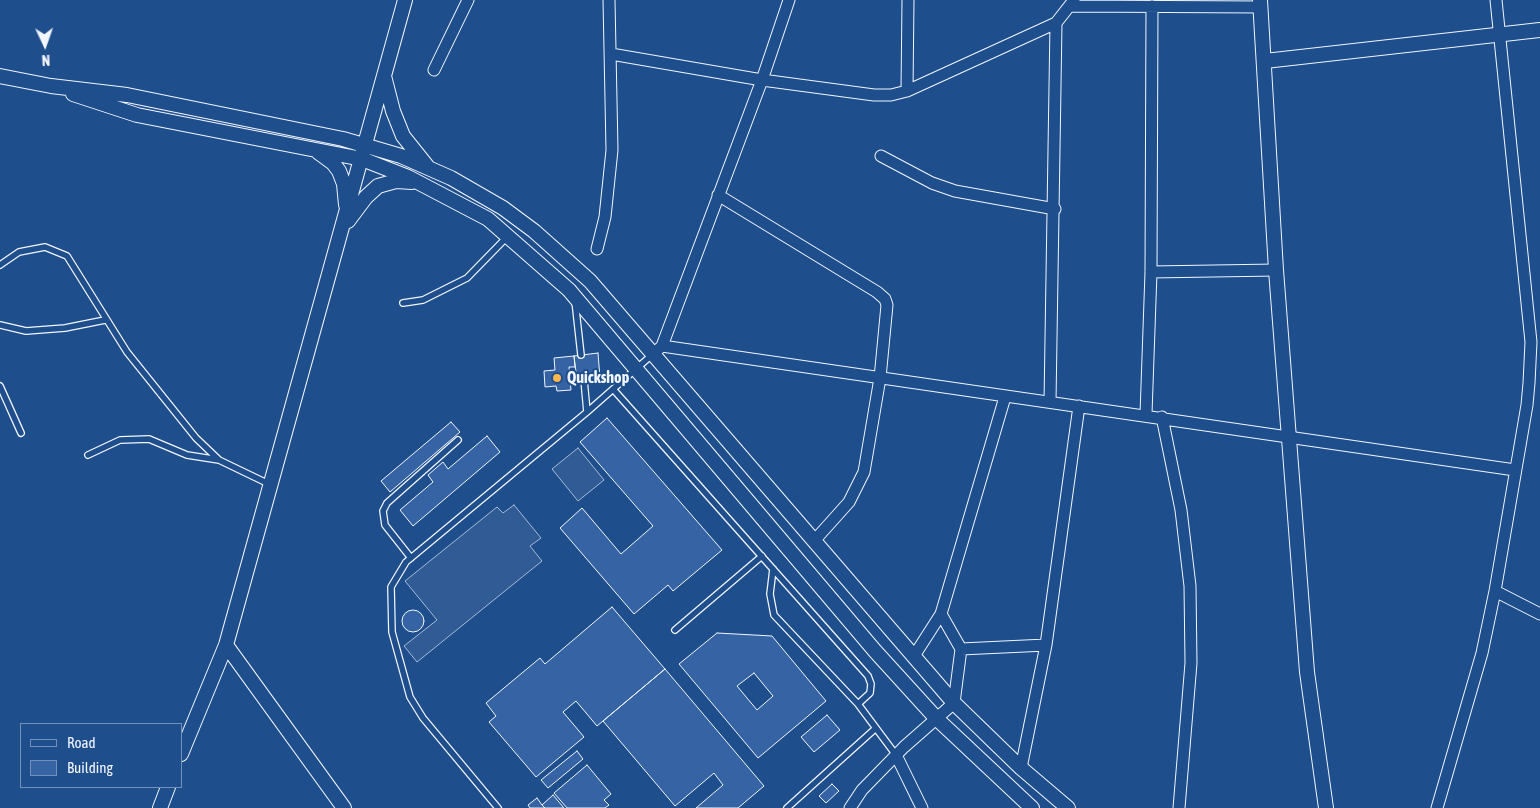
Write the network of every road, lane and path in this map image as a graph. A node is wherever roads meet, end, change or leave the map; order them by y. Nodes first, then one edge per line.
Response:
1 (405, 0) edge
2 (468, 0) edge
3 (609, 0) edge
4 (789, 0) edge
5 (908, 0) edge
6 (1496, 0) edge
7 (1072, 3) edge
8 (1260, 4) edge
9 (1152, 6) junction
10 (1056, 23) junction
11 (1540, 30) edge
12 (1498, 35) junction
13 (611, 54) junction
14 (1265, 61) junction
15 (434, 70) dead end
16 (0, 76) edge
17 (384, 76) junction
18 (762, 80) junction
19 (51, 86) junction
20 (907, 92) junction
21 (311, 148) junction
22 (364, 152) junction
23 (880, 156) dead end
24 (429, 168) junction
25 (418, 182) junction
26 (718, 195) junction
27 (1055, 209) junction
28 (345, 222) junction
29 (507, 236) junction
30 (597, 249) dead end
31 (0, 265) edge
32 (1276, 270) junction
33 (1151, 272) junction
34 (574, 296) junction
35 (403, 303) dead end
36 (105, 320) junction
37 (0, 325) edge
38 (1536, 342) edge
39 (657, 350) junction
40 (581, 355) dead end
41 (636, 368) junction
42 (880, 378) junction
43 (584, 380) dead end
44 (0, 386) edge
45 (613, 388) junction
46 (1005, 397) junction
47 (1050, 402) junction
48 (1080, 406) junction
49 (587, 412) junction
50 (1146, 414) junction
51 (1162, 417) junction
52 (21, 432) dead end
53 (1290, 435) junction
54 (458, 440) dead end
55 (88, 455) dead end
56 (219, 460) junction
57 (1515, 470) junction
58 (271, 485) junction
59 (814, 541) junction
60 (762, 556) junction
61 (411, 558) junction
62 (773, 569) junction
63 (1495, 591) junction
64 (941, 614) junction
65 (1540, 614) edge
66 (675, 630) dead end
67 (226, 645) junction
68 (1046, 645) junction
69 (961, 649) junction
70 (914, 656) junction
71 (954, 703) junction
72 (858, 704) junction
73 (936, 718) junction
74 (876, 728) junction
75 (182, 752) edge
76 (896, 755) junction
77 (1021, 768) junction
78 (168, 788) edge
79 (160, 808) edge
80 (344, 808) edge
81 (498, 808) edge
82 (787, 808) edge
83 (850, 808) edge
84 (922, 808) edge
85 (1032, 808) edge
86 (1068, 808) edge
87 (1179, 808) edge
88 (1326, 808) edge
89 (1437, 808) edge

1 - 17 street
2 - 15 street
3 - 13 street
4 - 18 street
5 - 20 street
6 - 12 street
7 - 9 street
7 - 10 street
8 - 9 street
8 - 14 street
9 - 33 street
10 - 20 street
10 - 27 street
11 - 12 street
12 - 14 street
12 - 38 street
13 - 18 street
13 - 30 street
14 - 32 street
16 - 19 street
17 - 22 street
17 - 24 street
18 - 20 street
18 - 26 street
19 - 21 street
19 - 22 street
21 - 22 street
21 - 28 street
22 - 24 street
22 - 25 street
22 - 28 street
23 - 27 street
24 - 39 street
25 - 28 street
25 - 29 street
26 - 39 street
26 - 42 street
27 - 47 street
28 - 58 street
29 - 34 street
29 - 35 lane
31 - 36 lane
32 - 33 street
32 - 53 street
33 - 50 street
34 - 40 lane
34 - 41 street
36 - 37 lane
36 - 56 lane
38 - 57 street
39 - 41 lane
39 - 42 street
39 - 59 street
41 - 45 lane
41 - 73 street
42 - 46 street
42 - 59 street
43 - 49 lane
44 - 52 lane
45 - 49 lane
45 - 60 lane
46 - 47 street
46 - 64 street
47 - 48 street
48 - 50 street
48 - 68 street
49 - 61 lane
50 - 51 street
51 - 53 street
51 - 87 street
53 - 57 street
53 - 88 street
54 - 61 lane
55 - 56 lane
56 - 58 lane
57 - 63 street
58 - 67 street
59 - 70 street
60 - 62 lane
60 - 66 lane
61 - 81 lane
62 - 72 lane
62 - 72 lane
63 - 65 street
63 - 89 street
64 - 69 street
64 - 70 street
67 - 75 street
67 - 80 street
68 - 69 street
68 - 77 street
69 - 71 street
70 - 71 street
71 - 73 street
71 - 77 street
72 - 74 lane
73 - 76 street
73 - 85 street
74 - 76 lane
74 - 82 lane
76 - 83 street
76 - 84 street
77 - 86 street
78 - 79 street

